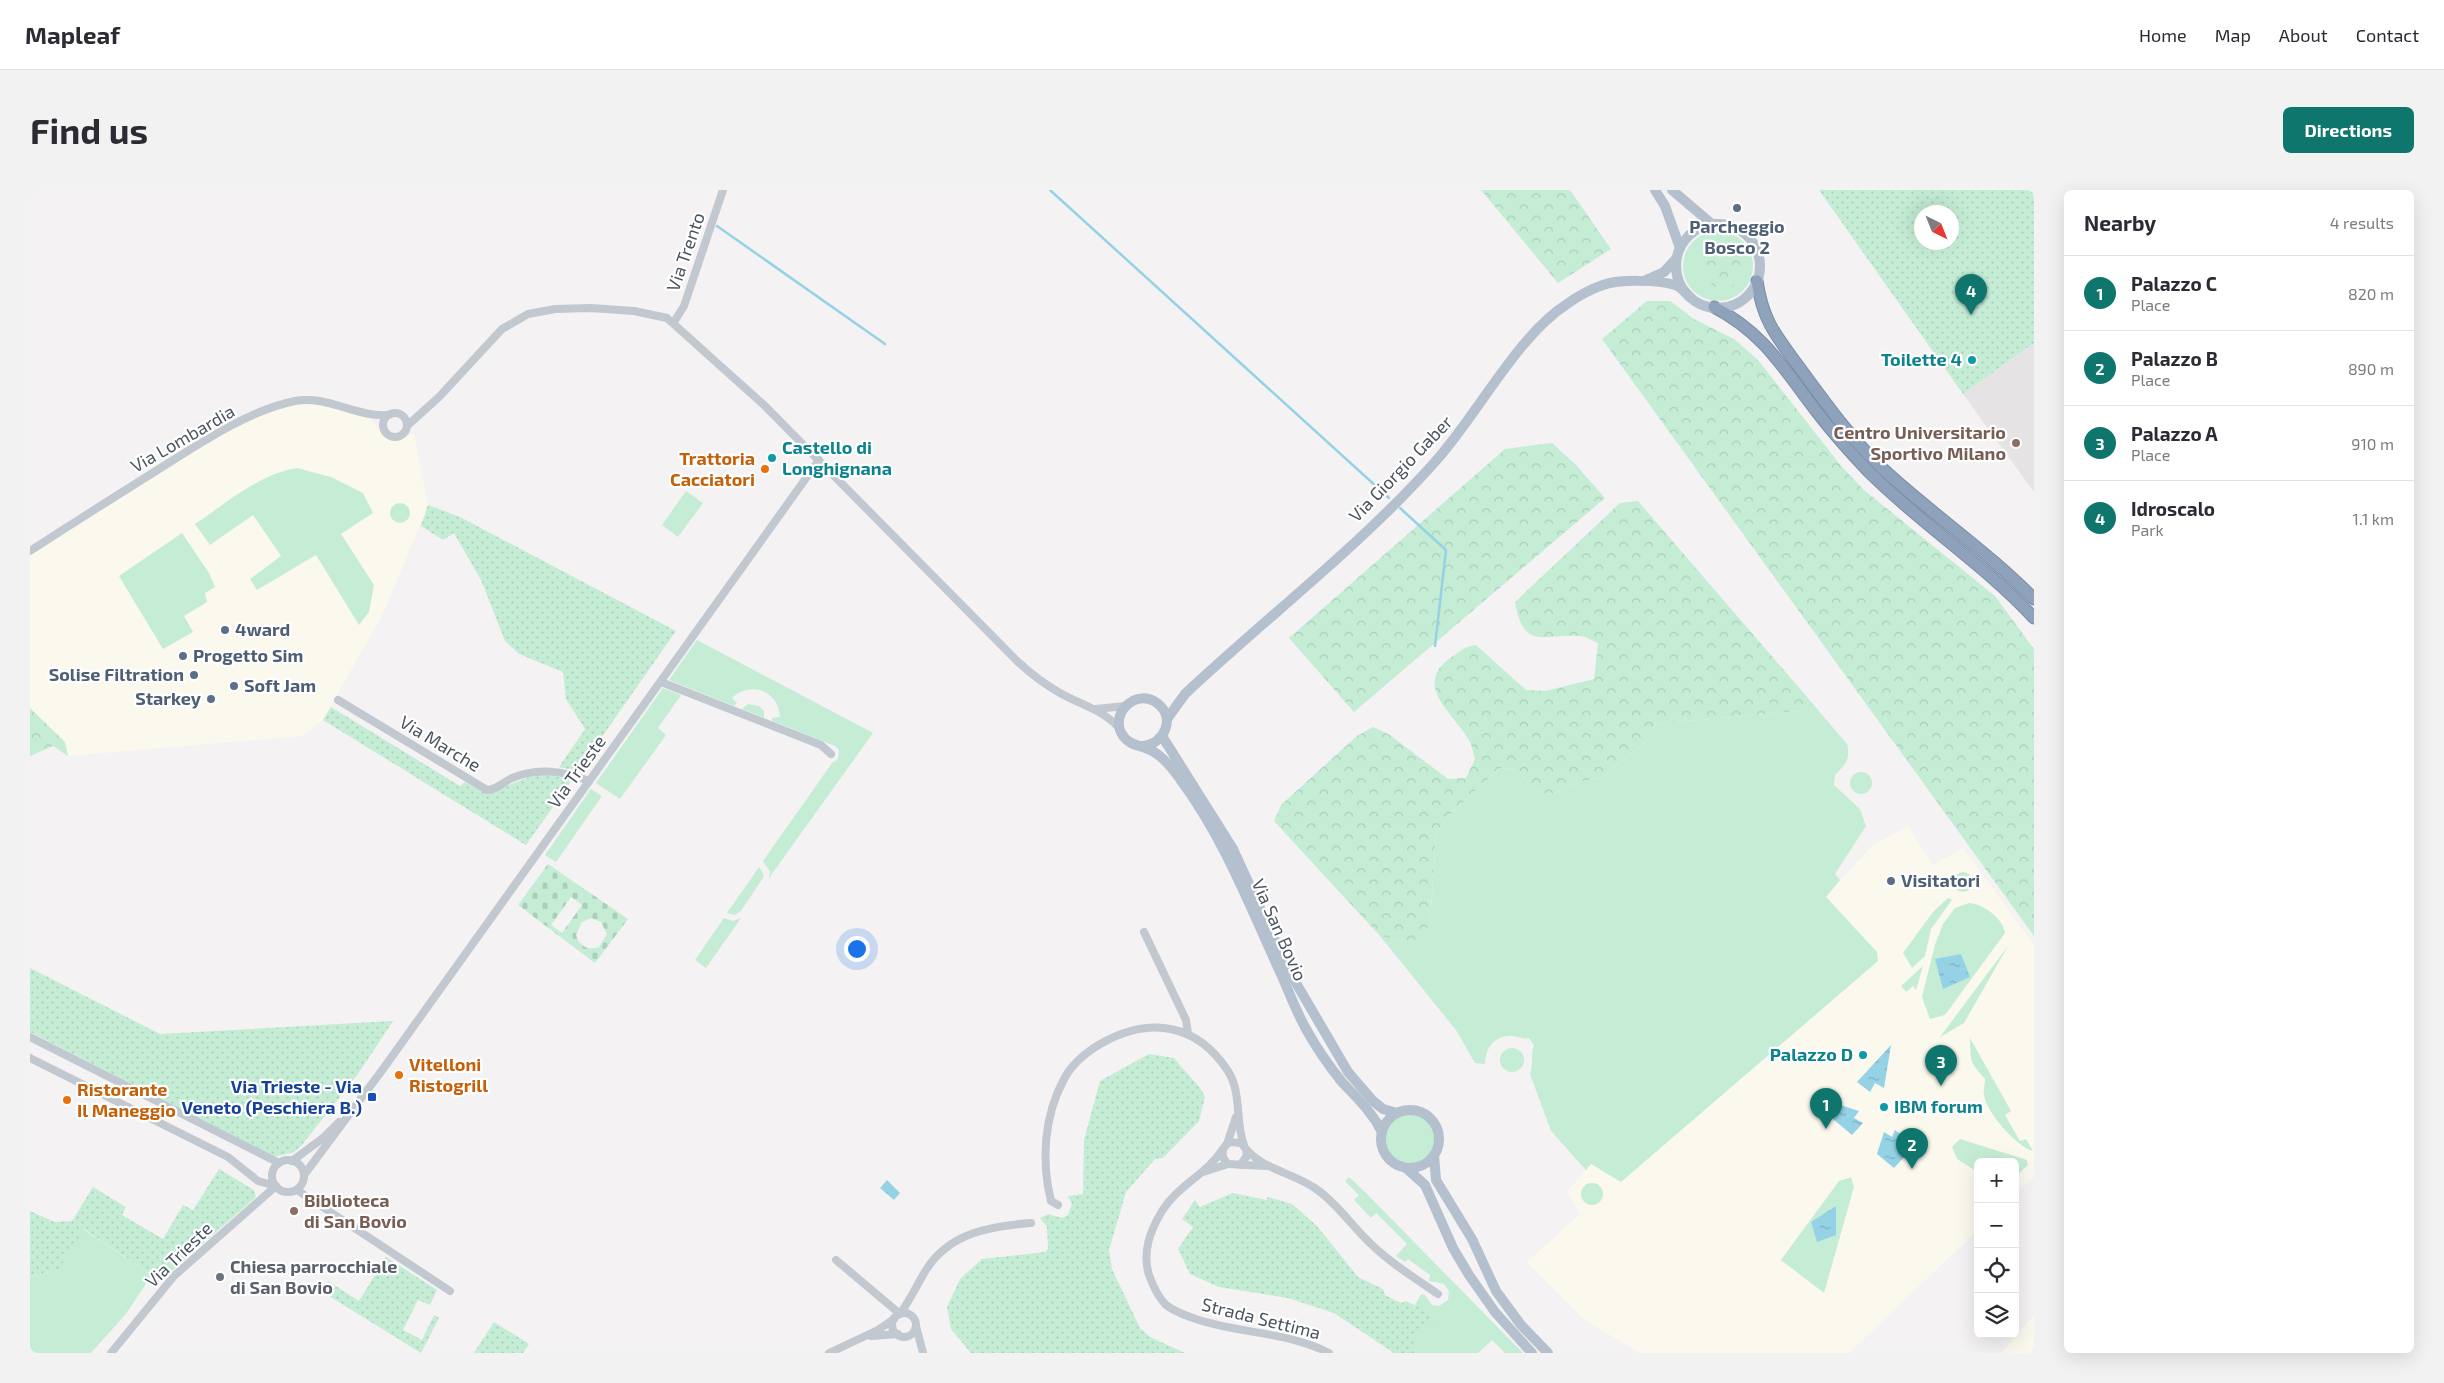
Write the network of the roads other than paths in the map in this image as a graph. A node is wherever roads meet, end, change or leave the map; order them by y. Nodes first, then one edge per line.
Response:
1 (723, 190) edge
2 (1655, 190) edge
3 (1672, 190) edge
4 (1713, 224) junction
5 (1678, 254) junction
6 (1757, 281) junction
7 (1638, 282) junction
8 (1690, 297) junction
9 (1714, 308) junction
10 (674, 322) junction
11 (365, 412) junction
12 (419, 414) junction
13 (389, 415) junction
14 (404, 417) junction
15 (408, 425) junction
16 (383, 426) junction
17 (819, 460) junction
18 (30, 551) edge
19 (2034, 599) edge
20 (2034, 618) edge
21 (660, 682) junction
22 (1185, 694) junction
23 (338, 700) dead end
24 (1158, 704) junction
25 (1125, 706) junction
26 (1094, 709) junction
27 (1167, 719) junction
28 (1120, 728) junction
29 (1162, 736) junction
30 (1143, 746) junction
31 (831, 754) dead end
32 (589, 781) junction
33 (1144, 932) dead end
34 (1188, 1034) junction
35 (30, 1037) edge
36 (30, 1058) edge
37 (359, 1103) junction
38 (1396, 1113) junction
39 (1237, 1116) junction
40 (1382, 1132) junction
41 (1225, 1146) junction
42 (1245, 1147) junction
43 (1434, 1155) junction
44 (292, 1161) junction
45 (279, 1163) junction
46 (1228, 1164) junction
47 (1240, 1165) junction
48 (1270, 1167) junction
49 (1406, 1168) junction
50 (1201, 1173) junction
51 (304, 1175) junction
52 (276, 1186) junction
53 (297, 1190) junction
54 (1058, 1205) dead end
55 (1031, 1222) dead end
56 (836, 1260) dead end
57 (917, 1286) junction
58 (450, 1290) dead end
59 (1438, 1294) dead end
60 (897, 1316) junction
61 (916, 1323) junction
62 (900, 1335) junction
63 (864, 1337) junction
64 (110, 1353) edge
65 (829, 1353) edge
66 (923, 1353) edge
67 (1329, 1353) edge
68 (1532, 1353) edge
69 (1548, 1353) edge

1 - 10 street, Via Trento
2 - 5 main road
3 - 4 main road
4 - 5 main road
4 - 6 main road
5 - 7 main road, Via Giorgio Gaber
5 - 8 main road
6 - 9 main road
6 - 19 highway
7 - 8 main road, Via Giorgio Gaber
7 - 22 main road, Via Giorgio Gaber
8 - 9 main road
9 - 20 highway
10 - 12 street
10 - 17 street
11 - 13 street, Via Lombardia
11 - 16 street, Via Lombardia
11 - 18 street, Via Lombardia
12 - 14 street, Via Lombardia
12 - 15 street
13 - 14 street, Via Lombardia
13 - 16 street
14 - 15 street
15 - 16 street, Via Lombardia
17 - 21 street, Via Trieste
17 - 26 street
21 - 31 street
21 - 32 street, Via Trieste
22 - 24 main road, Via Giorgio Gaber
22 - 27 main road, Via Giorgio Gaber
23 - 32 street, Via Marche
24 - 25 main road
24 - 27 main road
25 - 26 street
25 - 28 main road
26 - 28 street
27 - 29 main road
28 - 30 main road, Via San Bovio
29 - 30 main road
29 - 38 main road, Via San Bovio
30 - 40 main road, Via San Bovio
32 - 37 street, Via Trieste
33 - 34 street
34 - 39 street, Strada Settima
34 - 54 street, Strada Settima
35 - 45 street
36 - 52 street
37 - 44 street
37 - 51 street
38 - 40 main road
38 - 43 main road, Via San Bovio
39 - 41 street, Strada Settima
39 - 42 street, Strada Settima
40 - 49 main road, Via San Bovio
41 - 42 street
41 - 46 street
41 - 50 street, Strada Settima
42 - 47 street
42 - 48 street, Strada Settima
43 - 49 main road
43 - 69 main road, Via San Bovio
44 - 45 street
44 - 51 street
45 - 52 street
46 - 47 street, Strada Settima
46 - 50 street, Strada Settima
47 - 48 street, Strada Settima
48 - 59 street, Strada Settima
49 - 68 main road, Via San Bovio
50 - 67 street, Strada Settima
51 - 53 street
52 - 53 street
52 - 64 street, Via Trieste
53 - 58 street
55 - 57 street
56 - 60 street
57 - 60 street
57 - 61 street
60 - 61 street
60 - 62 street
60 - 63 street
61 - 62 street
61 - 66 street
62 - 63 street
62 - 66 street
63 - 65 street

